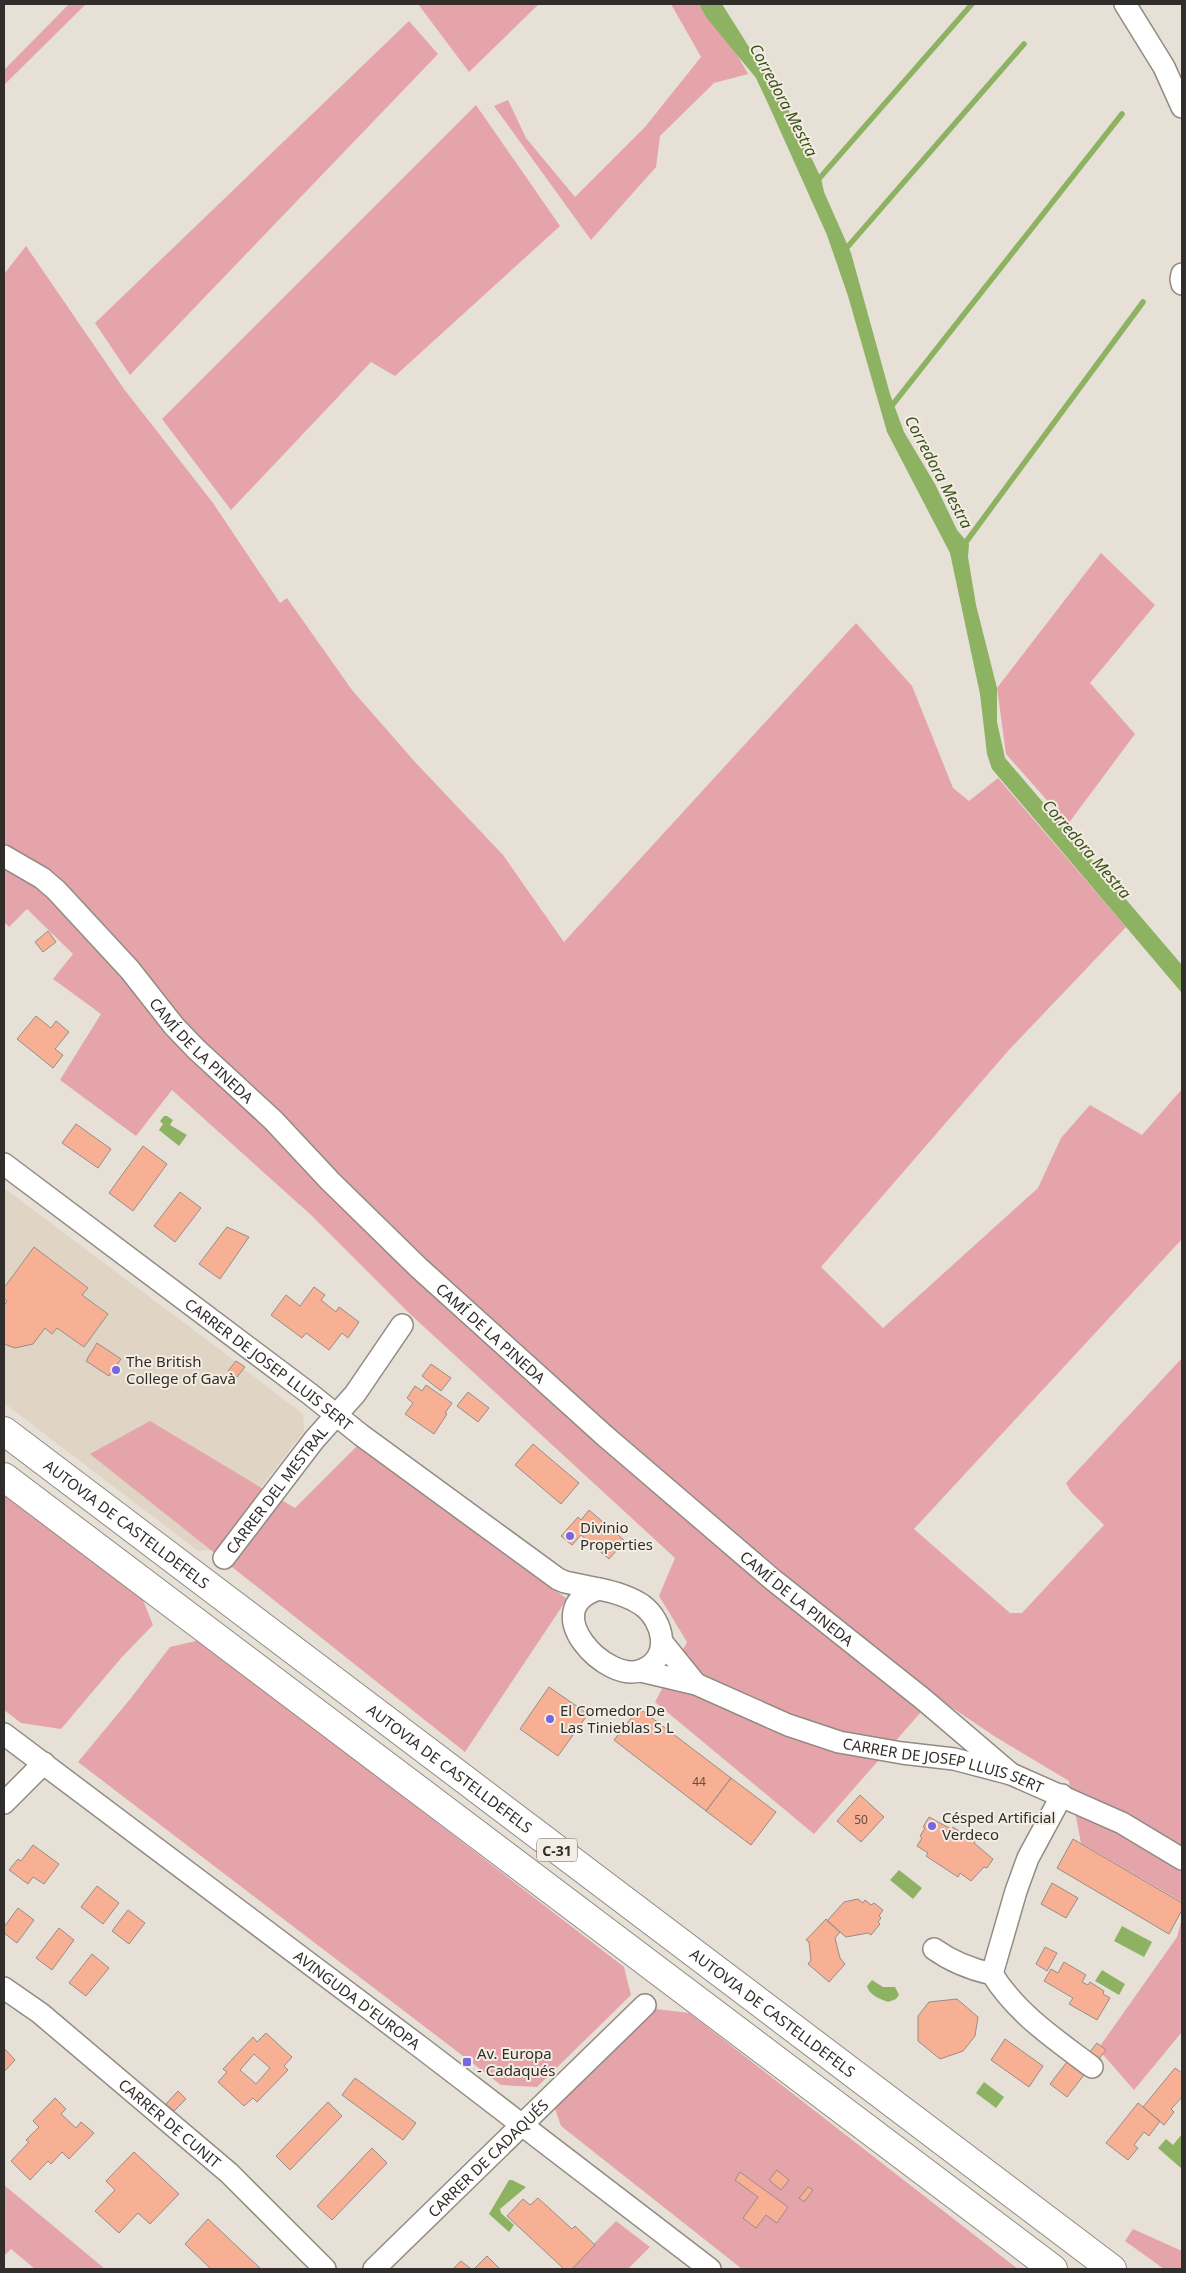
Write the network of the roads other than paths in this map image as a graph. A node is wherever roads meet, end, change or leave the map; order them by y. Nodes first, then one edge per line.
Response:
1 (1124, 4) edge
2 (1182, 107) edge
3 (1182, 274) edge
4 (1182, 284) edge
5 (4, 856) edge
6 (4, 1164) edge
7 (402, 1325) dead end
8 (336, 1415) junction
9 (4, 1431) edge
10 (4, 1477) edge
11 (224, 1558) dead end
12 (536, 1563) junction
13 (599, 1589) junction
14 (574, 1618) junction
15 (662, 1642) junction
16 (641, 1671) junction
17 (696, 1684) junction
18 (4, 1734) edge
19 (44, 1763) junction
20 (1011, 1774) junction
21 (1062, 1795) junction
22 (4, 1803) edge
23 (1182, 1859) edge
24 (934, 1949) dead end
25 (992, 1974) junction
26 (4, 1988) edge
27 (645, 2005) dead end
28 (1092, 2067) dead end
29 (521, 2124) junction
30 (325, 2269) edge
31 (374, 2269) edge
32 (710, 2269) edge
33 (1053, 2269) edge
34 (1112, 2269) edge

1 - 2 street
3 - 4 street
5 - 20 street, CAMÍ DE LA PINEDA
6 - 8 street, CARRER DE JOSEP LLUIS SERT
7 - 8 street, CARRER DEL MESTRAL
8 - 11 street, CARRER DEL MESTRAL
8 - 12 street, CARRER DE JOSEP LLUIS SERT
9 - 34 highway, AUTOVIA DE CASTELLDEFELS / C-31
10 - 33 highway, C-31
12 - 13 street, CARRER DE JOSEP LLUIS SERT
12 - 14 street, CARRER DE JOSEP LLUIS SERT
13 - 14 street
13 - 15 street, CARRER DE JOSEP LLUIS SERT
14 - 16 street, CARRER DE JOSEP LLUIS SERT
15 - 16 street
15 - 17 street, CARRER DE JOSEP LLUIS SERT
16 - 17 street, CARRER DE JOSEP LLUIS SERT
17 - 20 street, CARRER DE JOSEP LLUIS SERT
18 - 19 street, AVINGUDA D'EUROPA
19 - 22 street
19 - 29 street, AVINGUDA D'EUROPA
20 - 21 street, CARRER DE JOSEP LLUIS SERT
21 - 23 street, CARRER DE JOSEP LLUIS SERT
21 - 25 street
24 - 25 street
25 - 28 street
26 - 30 street, CARRER DE CUNIT
27 - 29 street, CARRER DE CADAQUÉS
29 - 31 street, CARRER DE CADAQUÉS
29 - 32 street, AVINGUDA D'EUROPA

